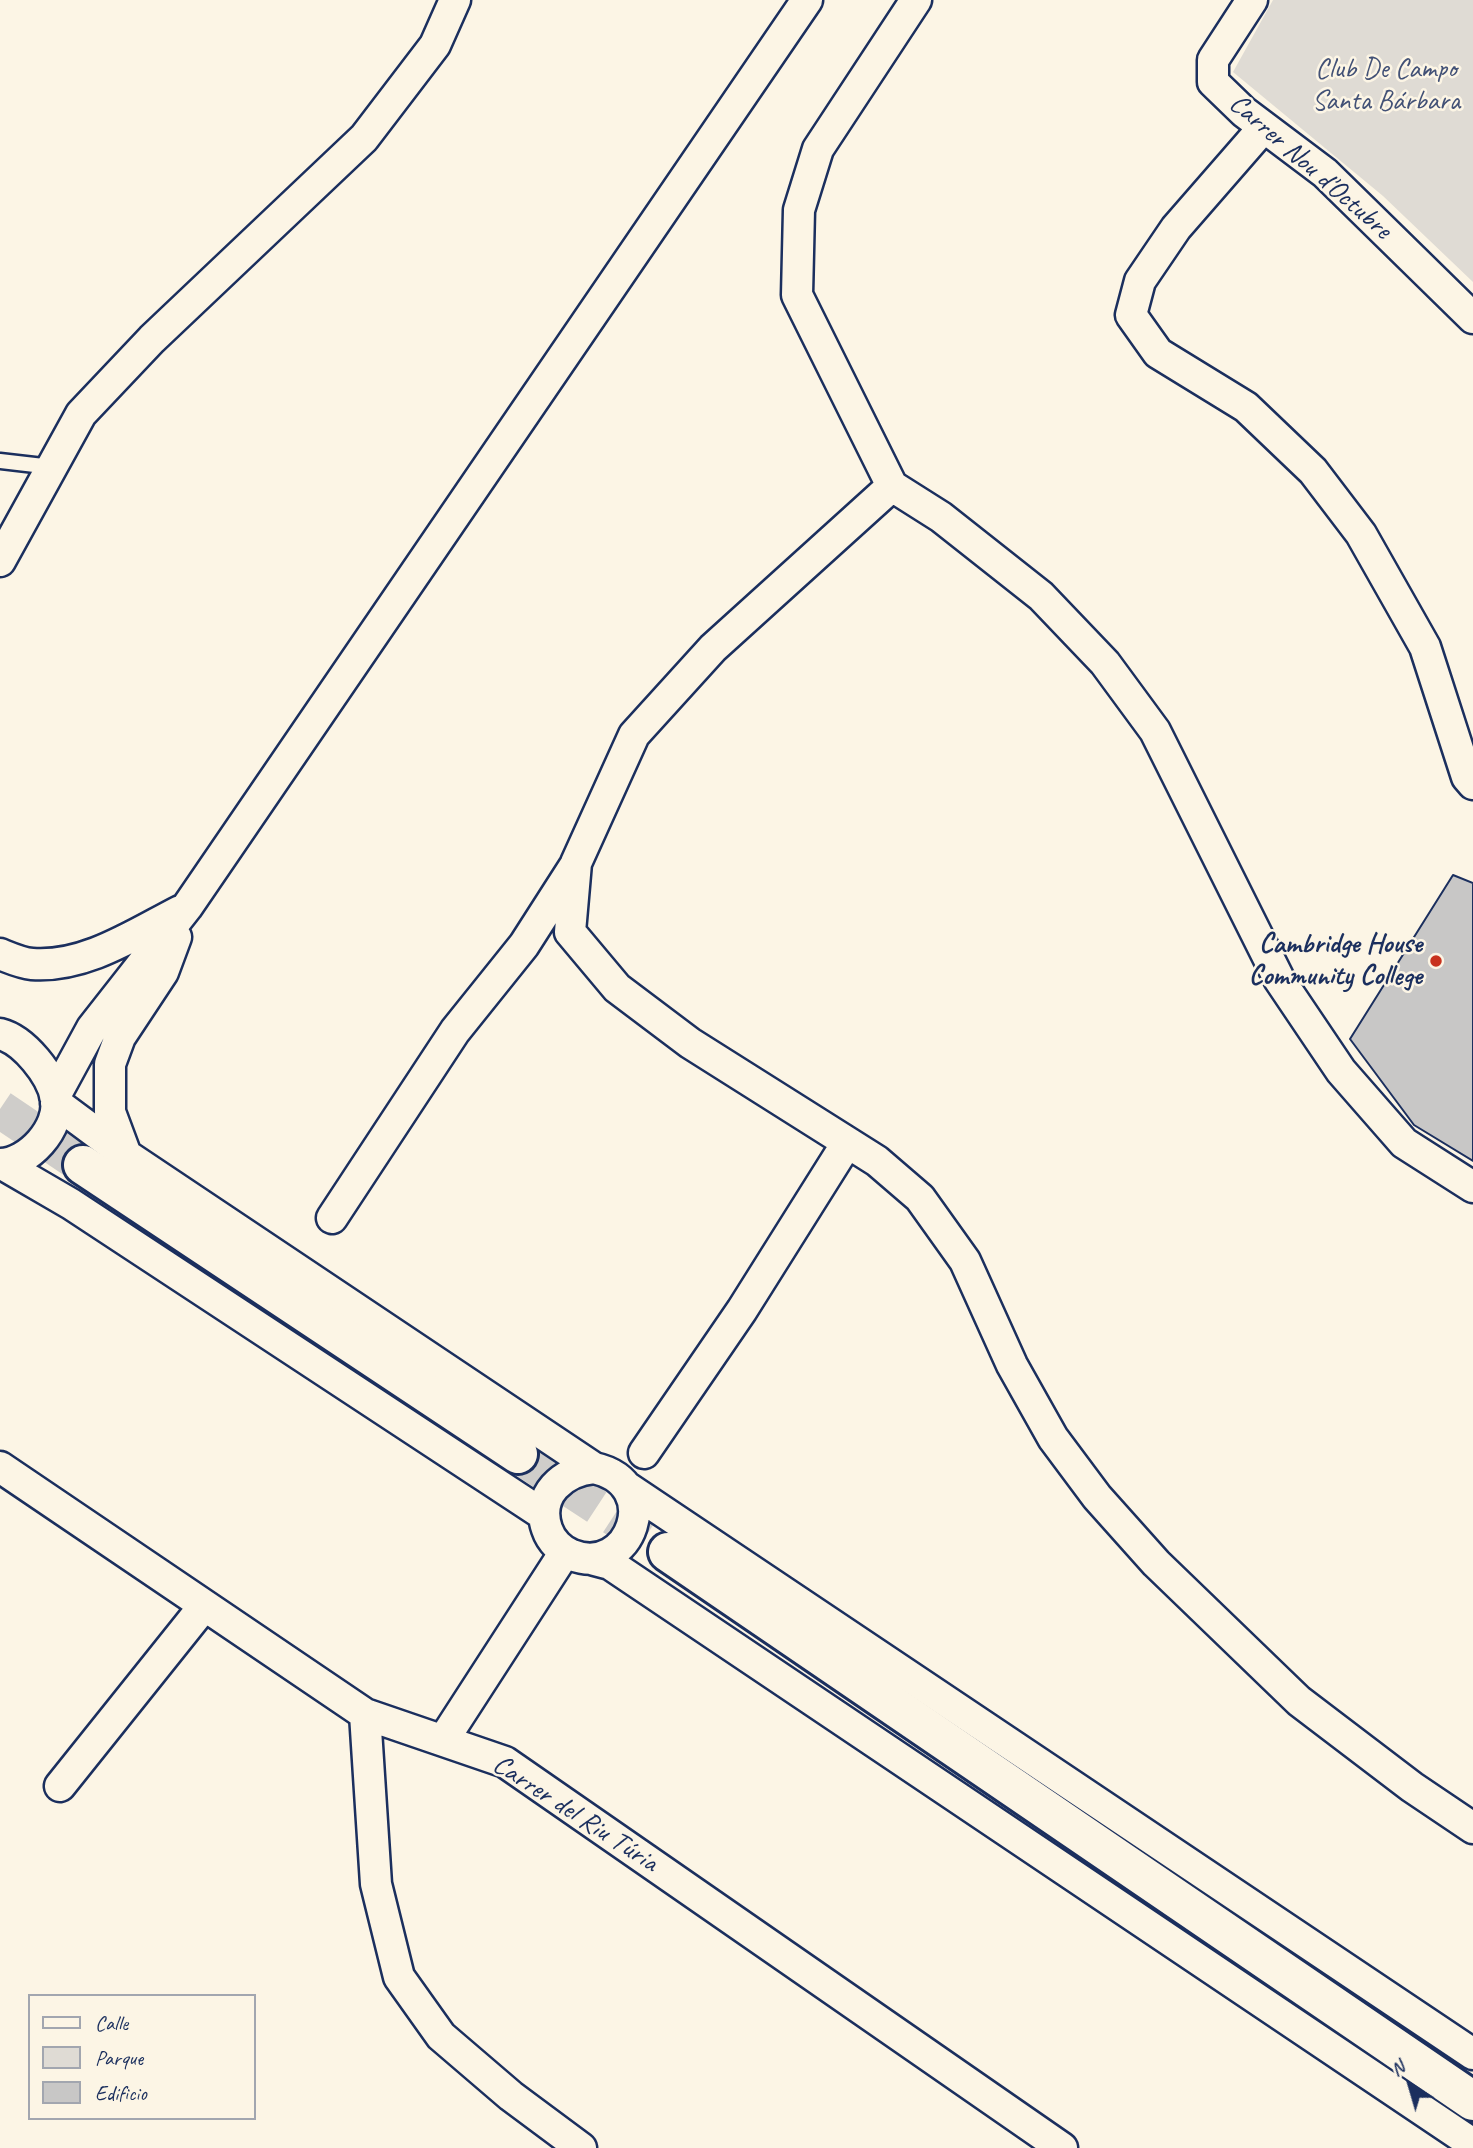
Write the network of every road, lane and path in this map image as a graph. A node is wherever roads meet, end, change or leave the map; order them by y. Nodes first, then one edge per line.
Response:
1 (455, 0) edge
2 (807, 0) edge
3 (916, 0) edge
4 (1252, 0) edge
5 (1264, 127) junction
6 (1473, 318) edge
7 (0, 461) edge
8 (52, 467) junction
9 (892, 486) junction
10 (0, 561) edge
11 (1473, 784) edge
12 (576, 863) junction
13 (187, 908) junction
14 (0, 954) edge
15 (3, 1030) edge
16 (56, 1100) junction
17 (847, 1143) junction
18 (126, 1155) junction
19 (2, 1164) edge
20 (83, 1165) tunnel mouth
21 (1473, 1187) edge
22 (332, 1218) dead end
23 (644, 1453) dead end
24 (518, 1454) tunnel mouth
25 (0, 1467) edge
26 (594, 1468) junction
27 (628, 1488) junction
28 (544, 1515) junction
29 (668, 1552) tunnel mouth
30 (578, 1556) junction
31 (204, 1606) junction
32 (365, 1714) junction
33 (444, 1739) junction
34 (60, 1786) dead end
35 (1473, 1828) edge
36 (1473, 2054) edge
37 (1473, 2101) edge
38 (1473, 2144) edge
39 (581, 2148) edge
40 (1062, 2148) edge

1 - 8 street
2 - 13 street
3 - 9 street
4 - 5 street, Carrer Nou d'Octubre
5 - 6 street, Carrer Nou d'Octubre
5 - 11 street
7 - 8 lane
8 - 10 street
9 - 12 street
9 - 21 street
12 - 17 street
12 - 22 street
13 - 14 street
13 - 16 street
13 - 18 street
15 - 16 street
16 - 18 street
16 - 19 street
17 - 23 street
17 - 35 street
18 - 26 street
19 - 28 street
20 - 24 main road
25 - 31 street, Carrer del Riu Túria
26 - 27 street
26 - 28 street
27 - 30 street
27 - 36 street
28 - 30 street
29 - 37 main road
30 - 33 street
30 - 38 street
31 - 32 street, Carrer del Riu Túria
31 - 34 street
32 - 33 street, Carrer del Riu Túria
32 - 39 street
33 - 40 street, Carrer del Riu Túria

